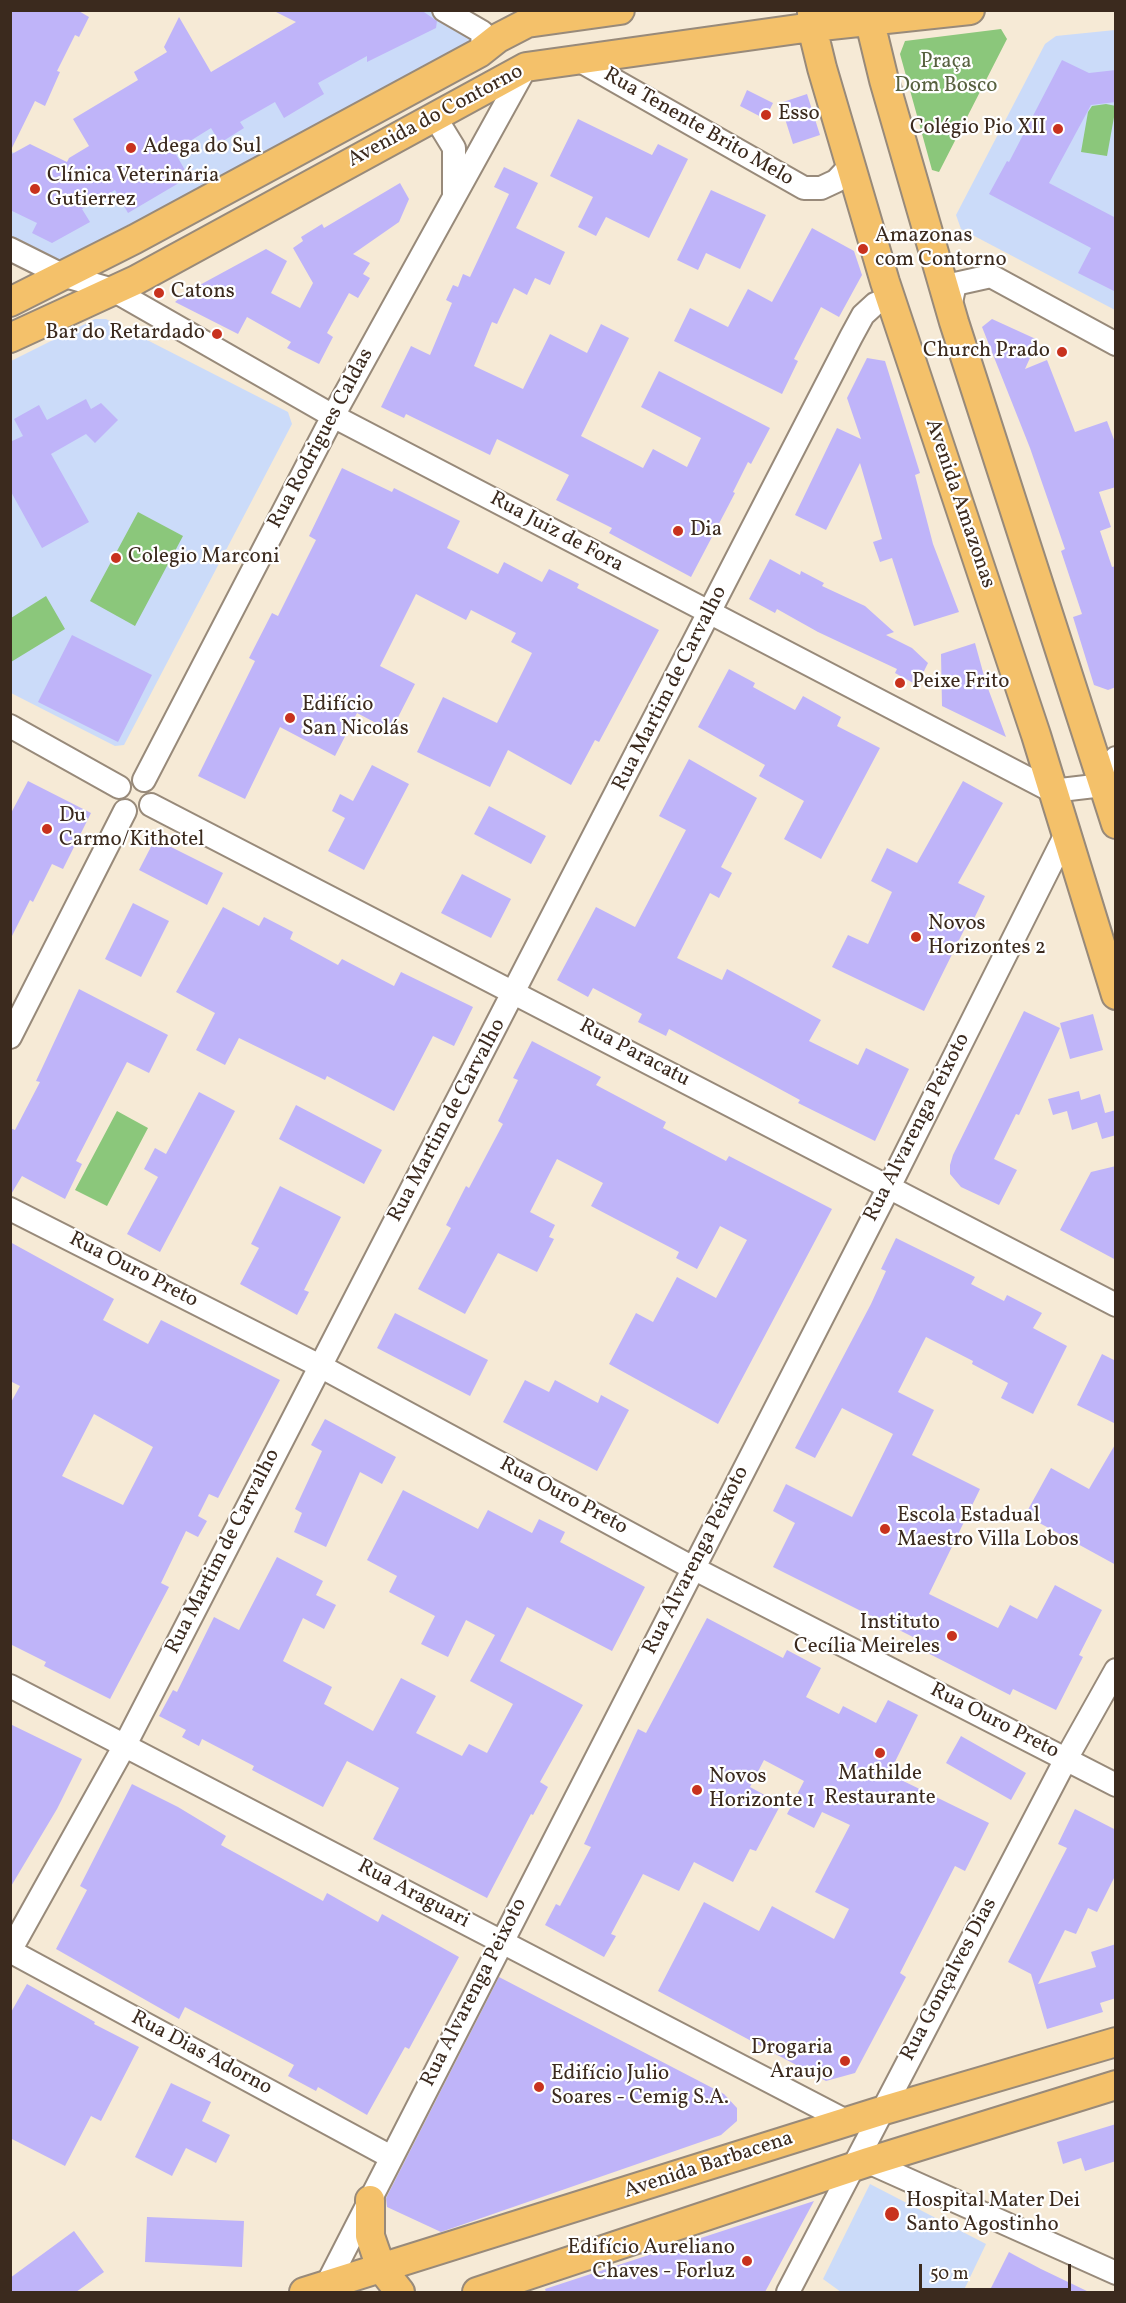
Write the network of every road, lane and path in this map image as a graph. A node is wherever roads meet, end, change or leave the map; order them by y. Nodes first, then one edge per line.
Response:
1 (444, 10) edge
2 (620, 10) edge
3 (970, 10) edge
4 (868, 16) edge
5 (527, 17) edge
6 (812, 19) edge
7 (478, 53) junction
8 (575, 58) junction
9 (526, 67) junction
10 (435, 117) junction
11 (851, 165) junction
12 (454, 196) junction
13 (10, 249) edge
14 (62, 275) junction
15 (113, 290) junction
16 (891, 298) junction
17 (10, 302) edge
18 (950, 307) junction
19 (10, 338) edge
20 (1116, 344) edge
21 (333, 416) junction
22 (710, 613) junction
23 (10, 726) edge
24 (1116, 758) edge
25 (144, 780) junction
26 (1103, 785) junction
27 (119, 787) junction
28 (1053, 790) junction
29 (151, 805) junction
30 (125, 811) junction
31 (1116, 824) edge
32 (1066, 834) junction
33 (515, 992) junction
34 (1116, 994) edge
35 (10, 1037) edge
36 (889, 1187) junction
37 (10, 1209) edge
38 (1116, 1305) edge
39 (320, 1366) junction
40 (693, 1568) junction
41 (1116, 1670) edge
42 (10, 1686) edge
43 (125, 1745) junction
44 (1066, 1759) junction
45 (1116, 1785) edge
46 (501, 1941) junction
47 (11, 1951) edge
48 (1116, 2042) edge
49 (1116, 2085) edge
50 (881, 2111) junction
51 (848, 2122) junction
52 (391, 2157) junction
53 (859, 2166) junction
54 (370, 2200) junction
55 (381, 2268) junction
56 (1116, 2273) edge
57 (315, 2289) edge
58 (400, 2292) edge
59 (477, 2292) edge
60 (788, 2292) edge

1 - 7 street
2 - 5 main road, Avenida do Contorno
3 - 4 main road, Avenida do Contorno
4 - 6 main road, Avenida do Contorno
4 - 18 main road
5 - 7 main road, Avenida do Contorno
6 - 8 main road, Avenida do Contorno
6 - 11 main road, Avenida Amazonas
7 - 14 main road, Avenida do Contorno
8 - 9 main road, Avenida do Contorno
8 - 11 street, Rua Tenente Brito Melo
9 - 10 main road, Avenida do Contorno
9 - 12 street, Rua Rodrigues Caldas
10 - 12 street, Rua Rodrigues Caldas
10 - 15 main road, Avenida do Contorno
11 - 16 main road, Avenida Amazonas
12 - 21 street, Rua Rodrigues Caldas
13 - 14 street, Rua Juiz de Fora
14 - 15 street, Rua Juiz de Fora
14 - 17 main road, Avenida do Contorno
15 - 19 main road, Avenida do Contorno
15 - 21 street, Rua Juiz de Fora
16 - 22 street, Rua Martim de Carvalho
16 - 28 main road, Avenida Amazonas
18 - 20 street
18 - 26 main road
21 - 22 street, Rua Juiz de Fora
21 - 25 street, Rua Rodrigues Caldas
22 - 28 street, Rua Juiz de Fora
22 - 33 street, Rua Martim de Carvalho
23 - 27 street
24 - 26 street
25 - 27 street
25 - 29 street
26 - 28 street
26 - 31 main road
27 - 30 street
28 - 32 main road, Avenida Amazonas
29 - 30 street
29 - 33 street, Rua Paracatu
30 - 35 street
32 - 34 main road, Avenida Amazonas
32 - 36 street, Rua Alvarenga Peixoto
33 - 36 street, Rua Paracatu
33 - 39 street, Rua Martim de Carvalho
36 - 38 street, Rua Paracatu
36 - 40 street, Rua Alvarenga Peixoto
37 - 39 street, Rua Ouro Preto
39 - 40 street, Rua Ouro Preto
39 - 43 street, Rua Martim de Carvalho
40 - 44 street, Rua Ouro Preto
40 - 46 street, Rua Alvarenga Peixoto
41 - 44 street, Rua Gonçalves Dias
42 - 43 street, Rua Araguari
43 - 46 street, Rua Araguari
43 - 47 street, Rua Martim de Carvalho
44 - 45 street, Rua Ouro Preto
44 - 50 street, Rua Gonçalves Dias
46 - 51 street, Rua Araguari
46 - 52 street, Rua Alvarenga Peixoto
47 - 52 street, Rua Dias Adorno
48 - 50 main road, Avenida Barbacena
49 - 53 main road
50 - 51 main road, Avenida Barbacena
50 - 53 street, Rua Gonçalves Dias
51 - 53 main road
51 - 55 main road, Avenida Barbacena
52 - 54 street, Rua Alvarenga Peixoto
53 - 56 street
53 - 59 main road
53 - 60 street, Rua Gonçalves Dias
54 - 55 main road
54 - 57 street, Rua Alvarenga Peixoto
55 - 57 main road, Avenida Barbacena
55 - 58 main road

